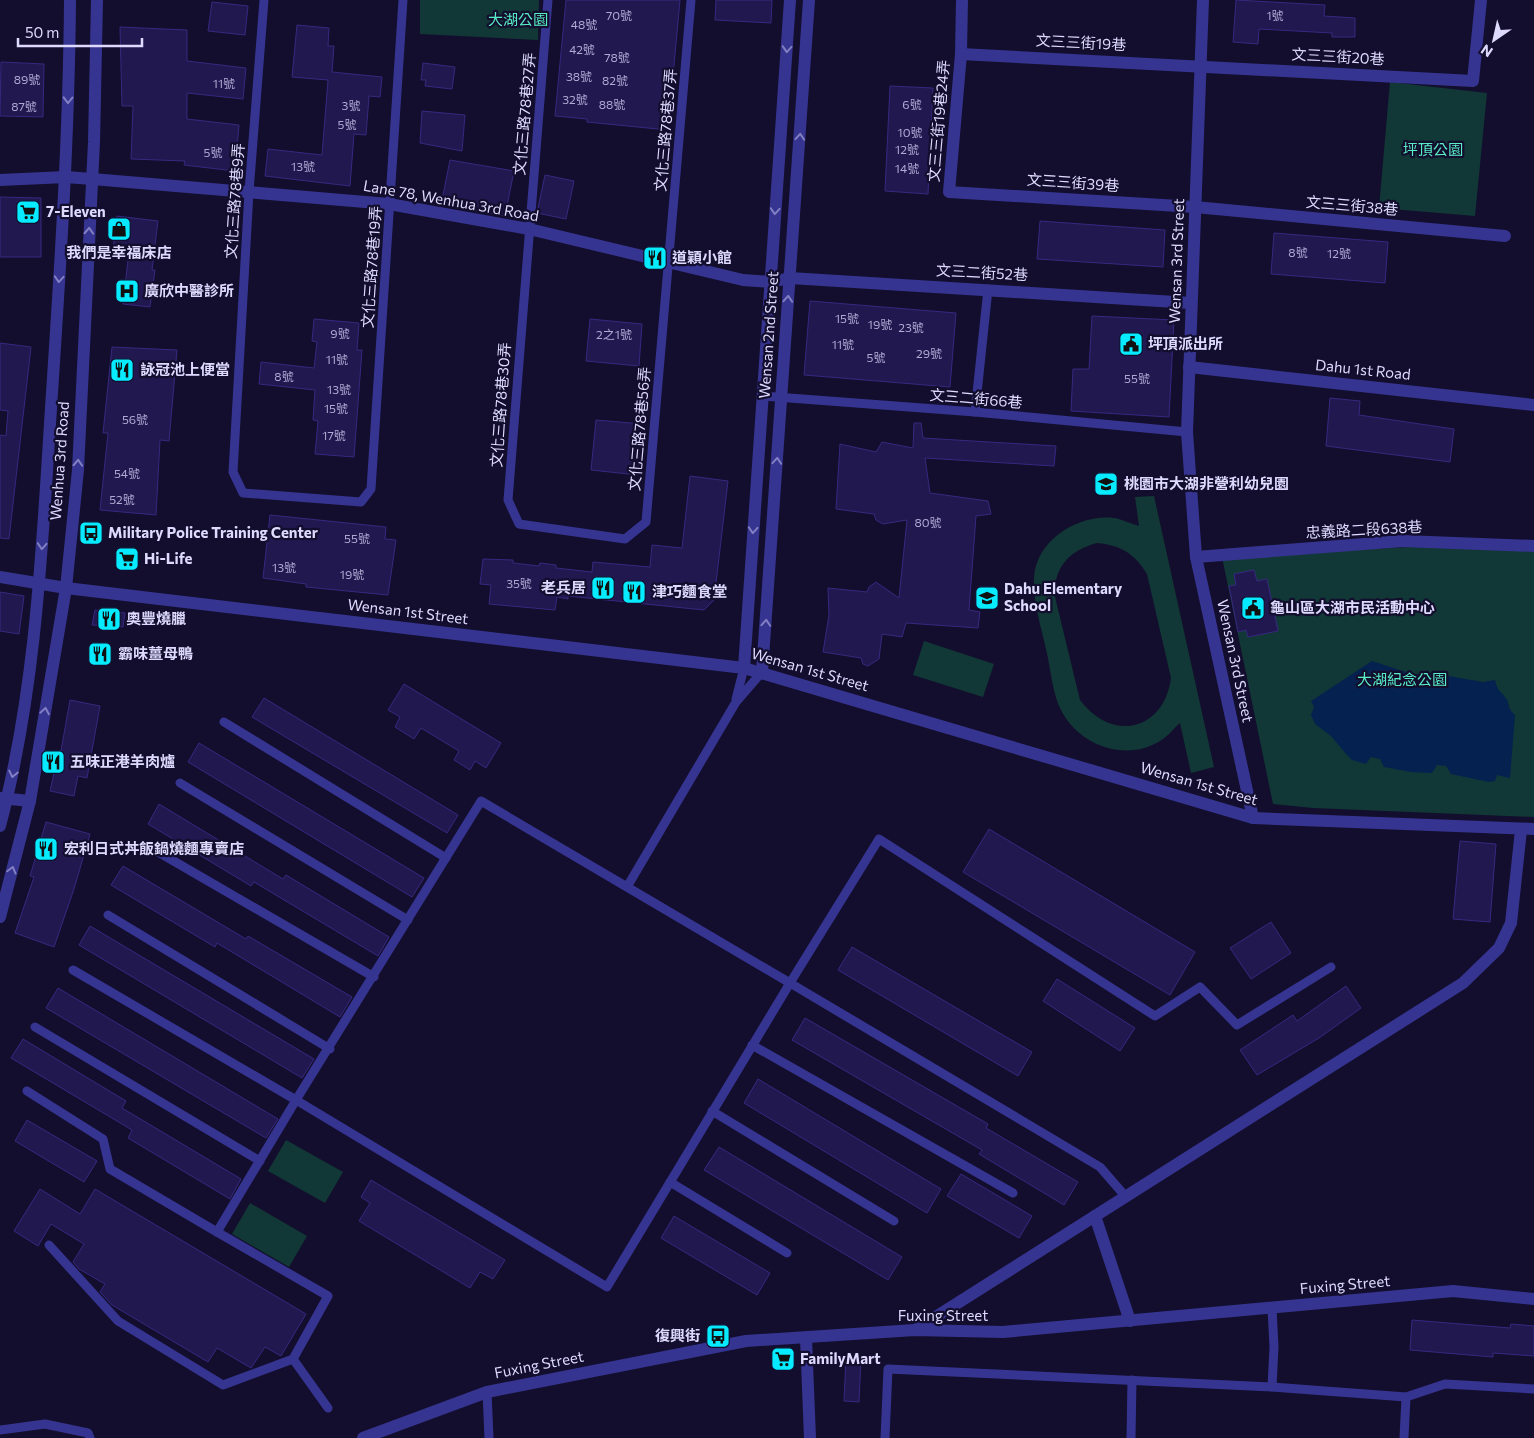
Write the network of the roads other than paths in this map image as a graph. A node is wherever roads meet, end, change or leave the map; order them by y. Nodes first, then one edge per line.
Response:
1 (70, 0) edge
2 (97, 0) edge
3 (264, 0) edge
4 (403, 0) edge
5 (548, 0) edge
6 (691, 0) edge
7 (790, 0) edge
8 (809, 0) edge
9 (962, 0) edge
10 (1204, 0) edge
11 (1481, 0) edge
12 (961, 54) junction
13 (1200, 65) junction
14 (66, 177) junction
15 (92, 179) junction
16 (0, 180) edge
17 (249, 192) junction
18 (950, 192) joint
19 (390, 204) junction
20 (1195, 207) junction
21 (529, 229) junction
22 (1505, 236) dead end
23 (667, 262) junction
24 (790, 278) junction
25 (771, 282) junction
26 (988, 290) junction
27 (1191, 303) junction
28 (1189, 366) junction
29 (763, 396) junction
30 (781, 397) junction
31 (1534, 405) edge
32 (975, 412) junction
33 (1186, 432) junction
34 (361, 502) joint
35 (576, 532) joint
36 (1534, 546) edge
37 (1196, 557) junction
38 (0, 577) edge
39 (40, 584) junction
40 (66, 588) junction
41 (744, 668) junction
42 (762, 672) junction
43 (736, 702) junction
44 (224, 722) dead end
45 (180, 783) dead end
46 (3, 799) edge
47 (30, 801) junction
48 (1253, 818) junction
49 (0, 826) edge
50 (1534, 829) edge
51 (1521, 830) junction
52 (146, 845) dead end
53 (446, 858) junction
54 (627, 887) junction
55 (108, 915) dead end
56 (0, 917) edge
57 (408, 920) junction
58 (1331, 967) dead end
59 (73, 970) dead end
60 (374, 977) junction
61 (790, 983) junction
62 (35, 1027) dead end
63 (752, 1045) junction
64 (330, 1049) junction
65 (27, 1091) dead end
66 (296, 1100) junction
67 (712, 1111) junction
68 (260, 1160) junction
69 (670, 1182) junction
70 (1013, 1192) dead end
71 (1126, 1197) junction
72 (1095, 1216) junction
73 (894, 1221) dead end
74 (217, 1232) junction
75 (49, 1245) dead end
76 (787, 1253) dead end
77 (1534, 1299) edge
78 (1272, 1308) junction
79 (1130, 1321) junction
80 (915, 1330) junction
81 (806, 1338) junction
82 (293, 1359) junction
83 (1132, 1380) junction
84 (1272, 1387) junction
85 (1534, 1389) edge
86 (487, 1392) junction
87 (1406, 1397) junction
88 (328, 1408) dead end
89 (0, 1430) edge
90 (90, 1438) edge
91 (363, 1438) edge
92 (489, 1438) edge
93 (810, 1438) edge
94 (885, 1438) edge
95 (1131, 1438) edge
96 (1404, 1438) edge

1 -> 14 street, Wenhua 3rd Road
2 - 15 street, Wenhua 3rd Road
3 - 17 lane, 文化三路78巷9弄
4 - 19 lane, 文化三路78巷19弄
5 - 21 lane, 文化三路78巷27弄
6 - 23 lane, 文化三路78巷37弄
7 -> 25 street, Wensan 2nd Street
24 -> 8 street, Wensan 2nd Street
9 - 12 street, 文三三街19巷24弄
10 - 13 street, Wensan 3rd Street
11 - 13 street, 文三三街20巷
12 - 13 street, 文三三街19巷
12 - 18 street, 文三三街19巷24弄
13 - 20 street, Wensan 3rd Street
14 - 15 street, Lane 78, Wenhua 3rd Road
14 - 16 street, Lane 78, Wenhua 3rd Road
14 -> 39 street, Wenhua 3rd Road
15 - 17 street, Lane 78, Wenhua 3rd Road
40 -> 15 street, Wenhua 3rd Road
17 - 19 street, Lane 78, Wenhua 3rd Road
17 - 34 lane, 文化三路78巷9弄
18 - 20 street, 文三三街39巷
19 - 21 street, Lane 78, Wenhua 3rd Road
19 - 34 lane, 文化三路78巷19弄
20 - 22 street, 文三三街38巷
20 - 27 street, Wensan 3rd Street
21 - 23 street, Lane 78, Wenhua 3rd Road
21 - 35 lane, 文化三路78巷30弄
23 - 25 street, Lane 78, Wenhua 3rd Road
23 - 35 lane, 文化三路78巷56弄
24 - 25 street, 文三二街52巷
24 - 26 street, 文三二街52巷
30 -> 24 street, Wensan 2nd Street
25 - 29 street, Wensan 2nd Street
26 - 27 street, 文三二街52巷
26 - 32 lane
27 - 28 street, Wensan 3rd Street
28 - 31 street, Dahu 1st Road
28 - 33 street, Wensan 3rd Street
29 - 30 lane, 文三二街66巷
29 -> 41 street, Wensan 2nd Street
30 - 32 lane, 文三二街66巷
42 -> 30 street, Wensan 2nd Street
32 - 33 lane, 文三二街66巷
33 - 37 street, Wensan 3rd Street
36 - 37 street, 忠義路二段638巷
37 - 48 street, Wensan 3rd Street
38 - 39 street, Wensan 1st Street
39 - 40 street, Wensan 1st Street
39 -> 46 street, Wenhua 3rd Road
40 - 41 street, Wensan 1st Street
47 -> 40 street, Wenhua 3rd Road
41 - 42 street, Wensan 1st Street
41 - 43 lane
42 - 43 lane
42 - 48 street, Wensan 1st Street
43 - 54 lane
44 - 53 lane
45 - 57 lane
46 - 47 street
46 - 49 street, Wenhua 3rd Road
56 -> 47 street, Wenhua 3rd Road
48 - 51 street, Wensan 1st Street
50 - 51 street, Wensan 1st Street
51 - 71 street
52 - 60 lane
53 - 54 lane
53 - 57 lane
54 - 61 lane
55 - 64 lane
57 - 60 lane
58 - 61 lane
59 - 66 lane
60 - 64 lane
61 - 63 lane
61 - 71 lane
62 - 68 lane
63 - 67 lane
63 - 70 lane
64 - 66 lane
65 - 74 lane
66 - 68 lane
66 - 69 lane
67 - 69 lane
67 - 73 lane
68 - 74 lane
69 - 76 lane
71 - 72 street
72 - 79 street
72 - 80 street
74 - 82 lane
75 - 82 lane
77 - 78 street, Fuxing Street
78 - 79 street, Fuxing Street
78 - 84 lane
79 - 80 street, Fuxing Street
80 - 81 street, Fuxing Street
81 - 86 street, Fuxing Street
81 - 93 street
82 - 88 lane
83 - 84 lane
83 - 94 lane
83 - 95 lane
84 - 87 lane
85 - 87 lane
86 - 91 street, Fuxing Street
86 - 92 lane
87 - 96 lane
89 - 90 lane

